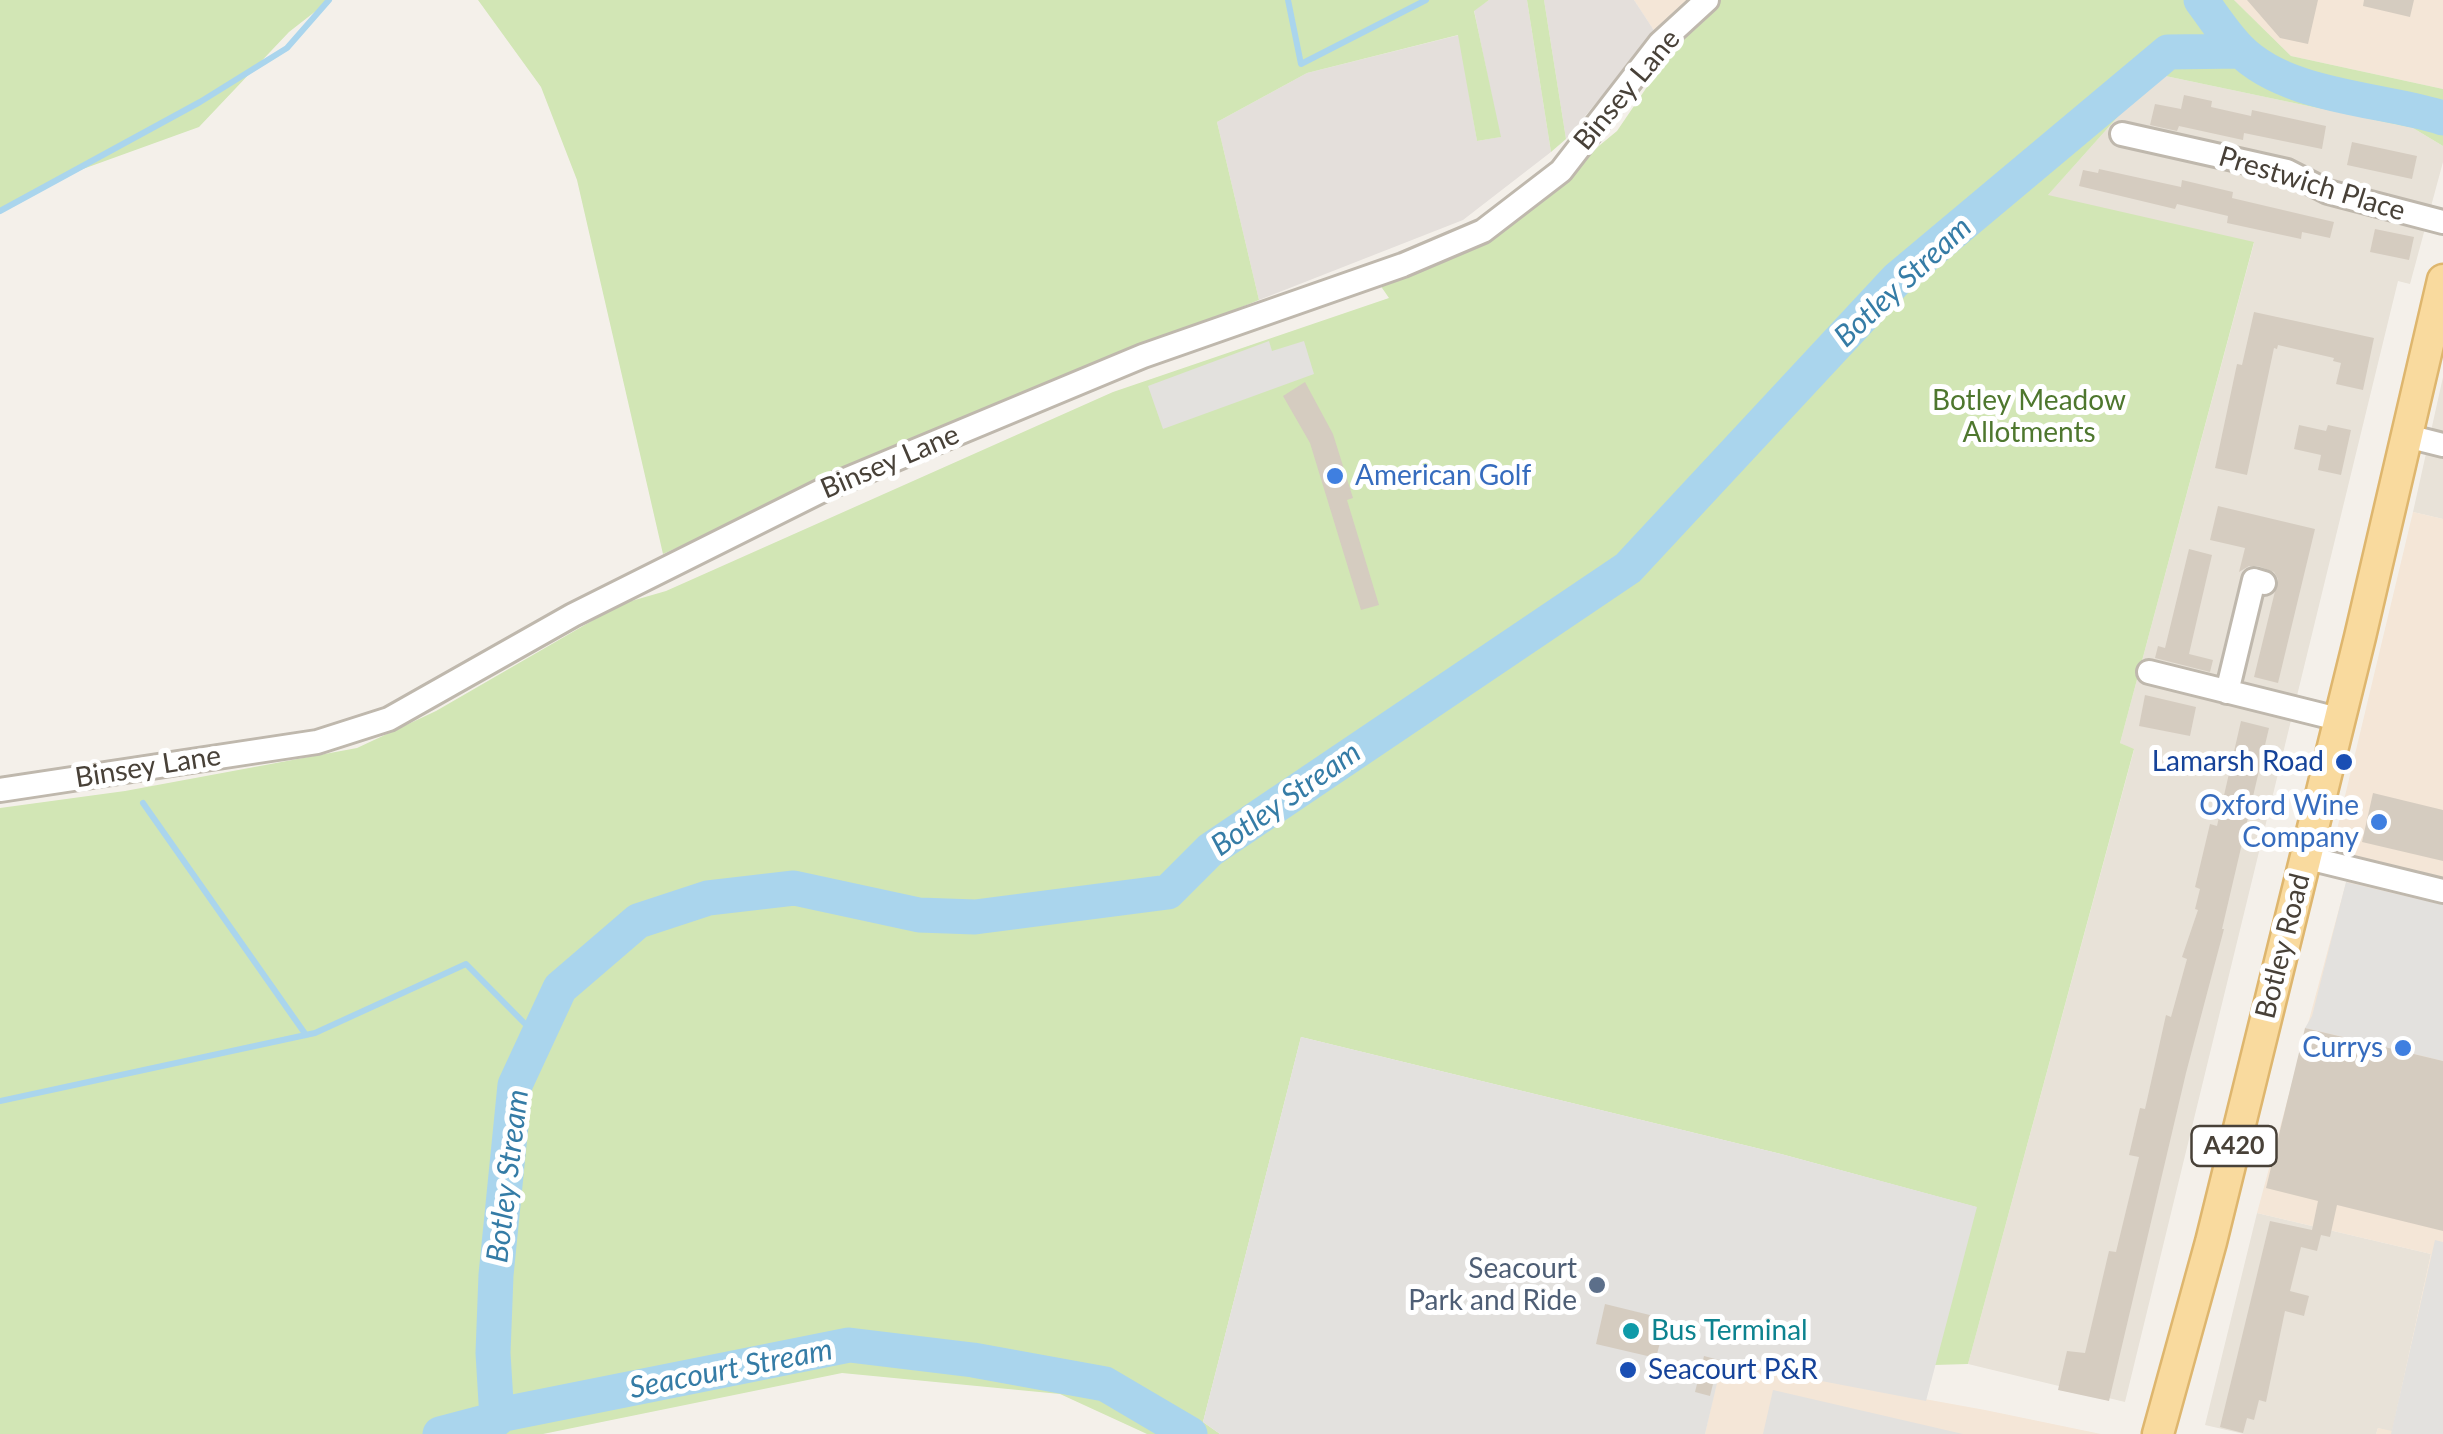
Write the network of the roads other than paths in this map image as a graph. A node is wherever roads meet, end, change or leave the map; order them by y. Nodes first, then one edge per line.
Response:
1 (1707, 0) edge
2 (2122, 134) dead end
3 (2443, 222) edge
4 (2443, 280) edge
5 (2407, 436) junction
6 (2443, 444) edge
7 (2264, 583) dead end
8 (2149, 672) dead end
9 (2227, 692) junction
10 (2338, 719) junction
11 (0, 790) edge
12 (2304, 858) junction
13 (2443, 891) edge
14 (2158, 1434) edge

1 - 11 street, Binsey Lane
2 - 3 street, Prestwich Place
4 - 5 main road, Botley Road / A420
5 - 6 street
5 - 10 main road, Botley Road / A420
7 - 9 street
8 - 9 street
9 - 10 street
10 - 12 main road, Botley Road / A420
12 - 13 street
12 - 14 main road, Botley Road / A420

